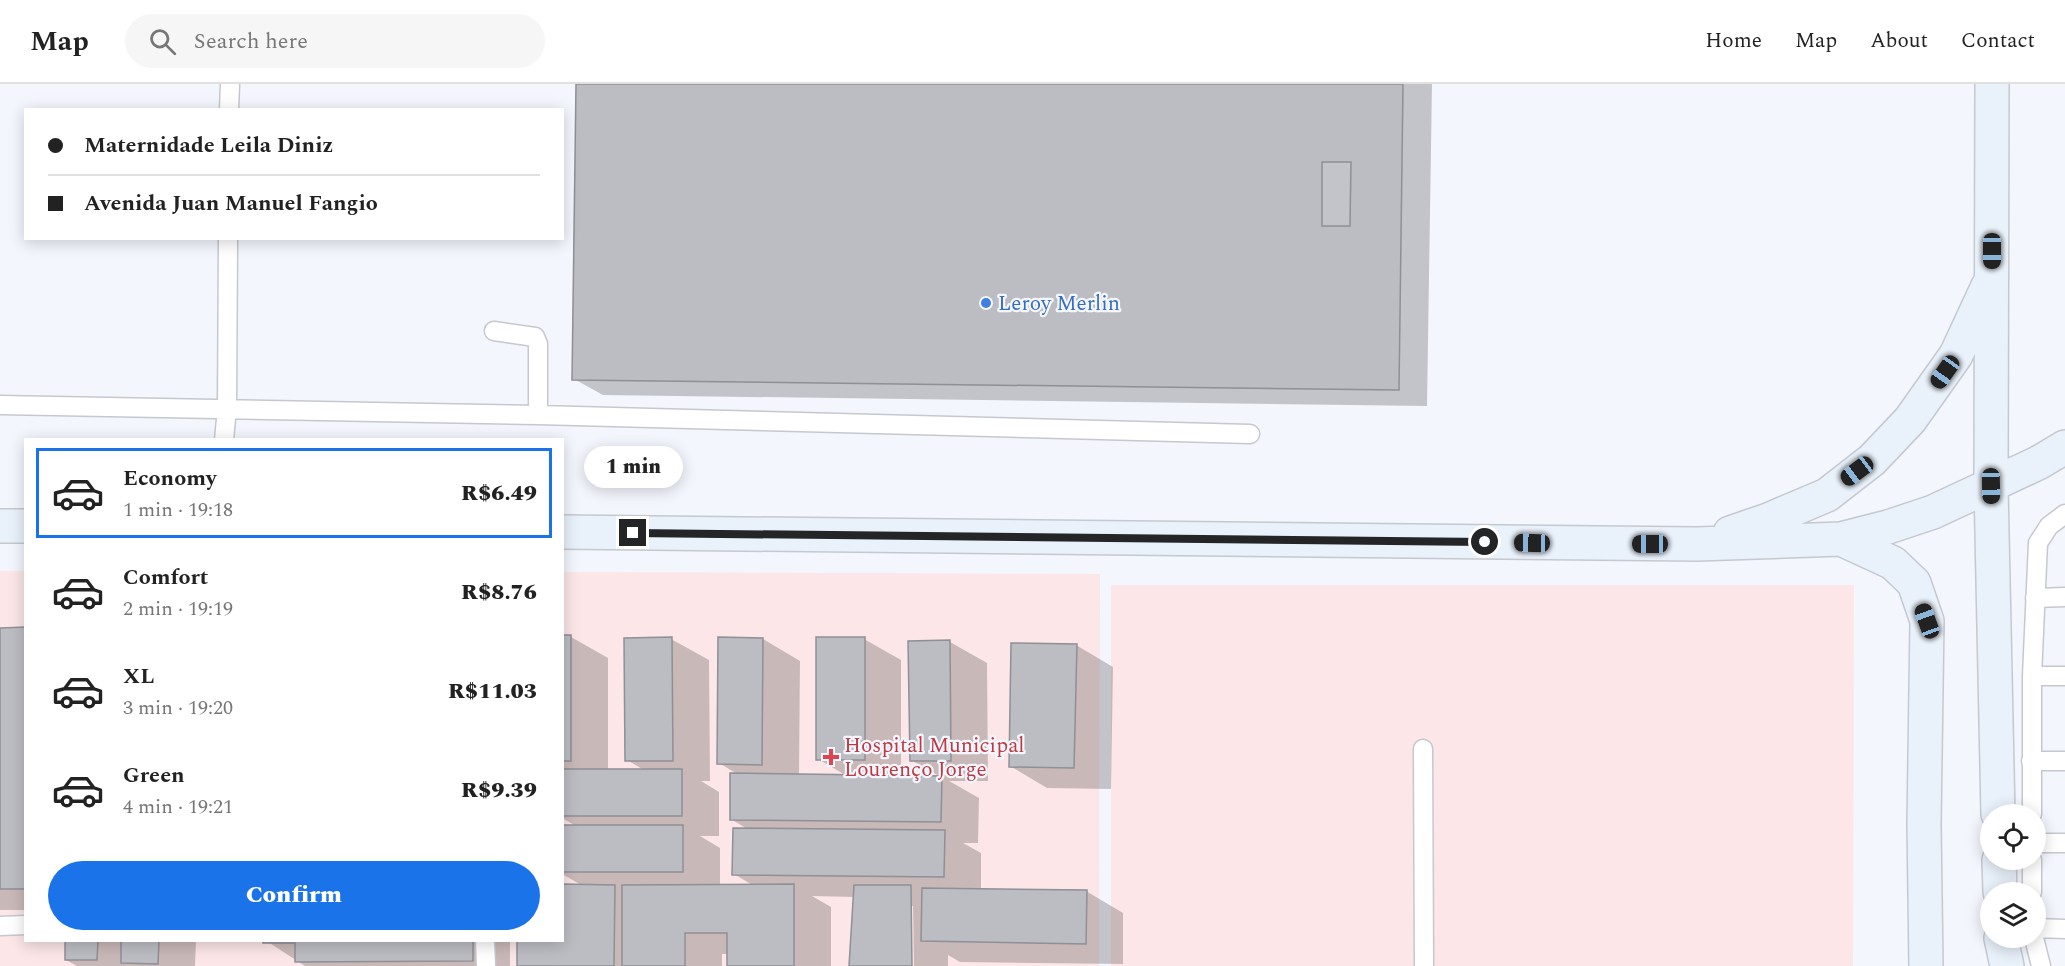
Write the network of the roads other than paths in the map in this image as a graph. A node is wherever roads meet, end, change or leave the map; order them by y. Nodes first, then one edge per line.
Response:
1 (230, 84) edge
2 (1992, 84) edge
3 (229, 108) edge
4 (228, 240) edge
5 (1992, 275) junction
6 (494, 332) dead end
7 (0, 405) edge
8 (227, 408) junction
9 (538, 415) junction
10 (1250, 434) dead end
11 (224, 438) edge
12 (2065, 447) edge
13 (1991, 486) junction
14 (2065, 514) edge
15 (0, 526) edge
16 (24, 526) edge
17 (564, 532) edge
18 (1841, 539) junction
19 (1697, 544) junction
20 (2065, 597) edge
21 (2035, 598) junction
22 (2032, 676) junction
23 (2065, 676) edge
24 (1423, 749) dead end
25 (2031, 761) junction
26 (2065, 761) edge
27 (1998, 804) edge
28 (2032, 804) edge
29 (2046, 843) edge
30 (2065, 843) edge
31 (24, 925) edge
32 (0, 926) edge
33 (2046, 928) edge
34 (2065, 929) edge
35 (485, 942) edge
36 (2003, 948) edge
37 (2036, 948) edge
38 (486, 966) edge
39 (1424, 966) edge
40 (1926, 966) edge
41 (2007, 966) edge
42 (2041, 966) edge

1 - 3 lane
2 - 5 street
4 - 8 lane
5 - 13 street
5 - 19 street
6 - 9 lane
7 - 8 lane
8 - 9 lane
8 - 11 lane
9 - 10 lane
12 - 13 street
13 - 18 street
13 - 27 street
14 - 21 lane
15 - 16 street
17 - 19 street
18 - 19 street
18 - 40 street
20 - 21 lane
21 - 22 lane
22 - 23 lane
22 - 25 lane
24 - 39 lane
25 - 26 lane
25 - 28 lane
29 - 30 lane
31 - 32 lane
33 - 34 lane
35 - 38 lane
36 - 41 street
37 - 42 lane

